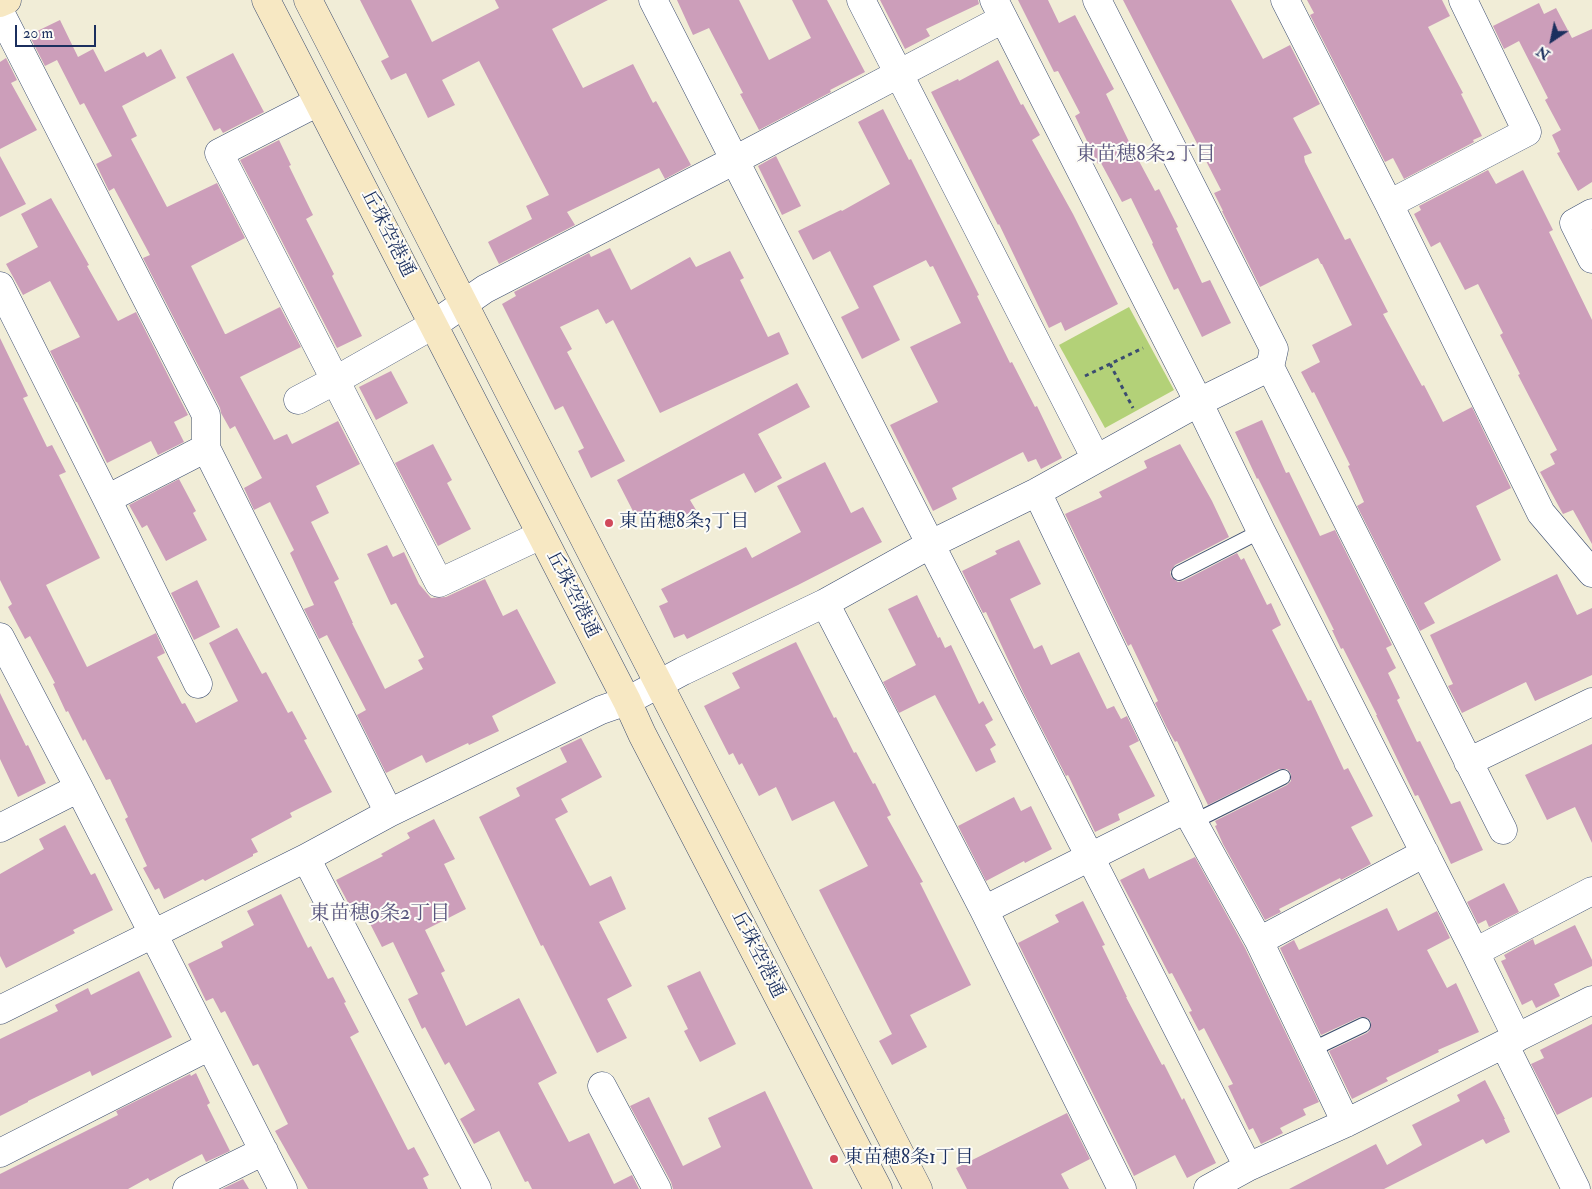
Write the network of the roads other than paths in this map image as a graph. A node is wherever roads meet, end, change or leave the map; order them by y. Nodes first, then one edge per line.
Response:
1 (7, 0) edge
2 (266, 0) edge
3 (308, 0) edge
4 (653, 0) edge
5 (861, 0) edge
6 (1097, 0) edge
7 (1285, 0) edge
8 (0, 3) edge
9 (1472, 3) edge
10 (999, 9) edge
11 (0, 12) edge
12 (899, 74) junction
13 (318, 102) junction
14 (735, 160) junction
15 (1389, 204) junction
16 (1592, 213) edge
17 (1592, 259) edge
18 (0, 286) edge
19 (464, 305) junction
20 (433, 325) junction
21 (1270, 367) junction
22 (336, 380) junction
23 (298, 400) dead end
24 (1199, 402) junction
25 (206, 448) junction
26 (1096, 459) junction
27 (1037, 492) junction
28 (107, 499) junction
29 (1261, 531) junction
30 (541, 535) junction
31 (931, 544) junction
32 (1179, 573) dead end
33 (1592, 574) edge
34 (825, 603) junction
35 (3, 651) edge
36 (198, 684) dead end
37 (658, 684) junction
38 (627, 701) junction
39 (1592, 702) edge
40 (1468, 762) junction
41 (1283, 777) dead end
42 (79, 788) junction
43 (389, 813) junction
44 (1190, 815) junction
45 (0, 828) edge
46 (1503, 830) dead end
47 (1425, 853) junction
48 (1091, 857) junction
49 (306, 858) junction
50 (1592, 892) edge
51 (984, 910) junction
52 (153, 934) junction
53 (1260, 940) junction
54 (1475, 952) junction
55 (1592, 1000) edge
56 (0, 1010) edge
57 (1363, 1025) dead end
58 (1510, 1041) junction
59 (210, 1046) junction
60 (1310, 1050) junction
61 (602, 1086) dead end
62 (1346, 1123) junction
63 (264, 1151) junction
64 (0, 1153) edge
65 (1248, 1167) junction
66 (1572, 1188) edge
67 (187, 1189) edge
68 (283, 1189) edge
69 (477, 1189) edge
70 (657, 1189) edge
71 (878, 1189) edge
72 (918, 1189) edge
73 (1122, 1189) edge
74 (1209, 1189) edge

1 - 8 main road
2 - 13 main road, 丘珠空港通
3 - 19 main road, 丘珠空港通
4 - 14 street
5 - 12 street
6 - 21 street
7 - 15 street
9 - 15 street
10 - 12 street
10 - 24 street
11 - 25 street
12 - 14 street
12 - 26 street
13 - 20 main road, 丘珠空港通
13 - 22 street
14 - 19 street
14 - 31 street
15 - 33 street
16 - 17 street
18 - 28 street
19 - 20 street
19 - 37 main road, 丘珠空港通
20 - 22 street
20 - 30 main road, 丘珠空港通
21 - 24 street
21 - 40 street
22 - 23 street
22 - 30 street
24 - 26 street
24 - 29 street
25 - 28 street
25 - 43 street
26 - 27 street
27 - 31 street
27 - 44 street
28 - 36 street
29 - 32 lane
29 - 47 street
30 - 38 main road, 丘珠空港通
31 - 34 street
31 - 48 street
34 - 37 street
34 - 51 street
35 - 42 street
37 - 38 street
37 - 72 main road, 丘珠空港通
38 - 43 street
38 - 71 main road, 丘珠空港通
39 - 40 street
40 - 46 street
41 - 44 lane
42 - 45 street
42 - 52 street
43 - 49 street
44 - 48 street
44 - 53 street
47 - 53 street
47 - 54 street
48 - 51 street
48 - 65 street
49 - 52 street
49 - 69 street
50 - 54 street
51 - 73 street
52 - 56 street
52 - 59 street
53 - 60 street
54 - 58 street
55 - 58 street
57 - 60 lane
58 - 62 street
58 - 66 street
59 - 63 street
59 - 64 street
60 - 62 street
61 - 70 street
62 - 65 street
63 - 67 street
63 - 68 street
65 - 74 street

